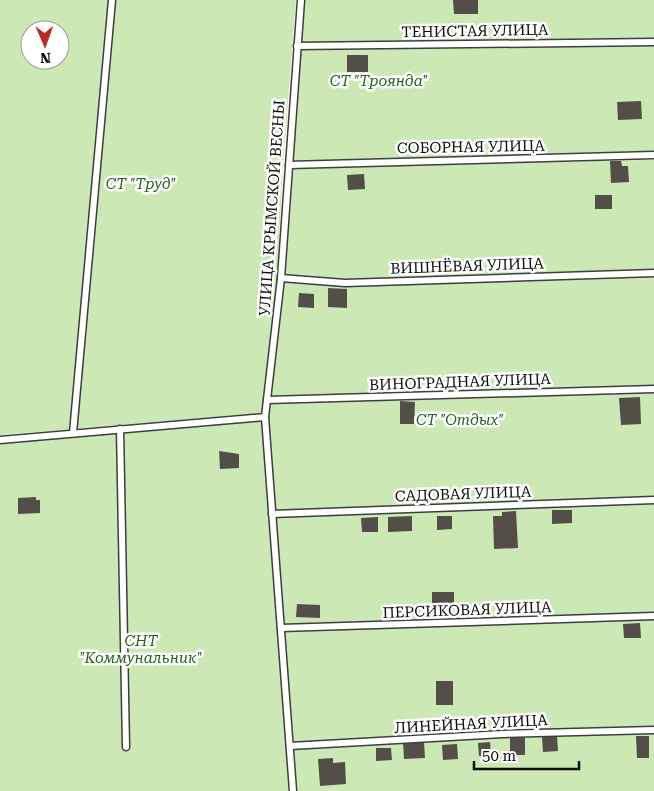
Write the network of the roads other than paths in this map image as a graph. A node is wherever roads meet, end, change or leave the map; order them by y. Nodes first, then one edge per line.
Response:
1 (112, 0) edge
2 (301, 0) edge
3 (654, 42) edge
4 (297, 46) junction
5 (654, 155) edge
6 (289, 165) junction
7 (654, 273) edge
8 (281, 278) junction
9 (654, 389) edge
10 (267, 400) junction
11 (265, 417) junction
12 (120, 429) junction
13 (73, 433) junction
14 (0, 440) edge
15 (654, 500) edge
16 (272, 514) junction
17 (654, 616) edge
18 (281, 628) junction
19 (654, 730) edge
20 (290, 746) junction
21 (126, 747) dead end
22 (293, 791) edge

1 - 13 lane
2 - 4 lane, УЛИЦА КРЫМСКОЙ ВЕСНЫ
3 - 4 lane, ТЕНИСТАЯ УЛИЦА
4 - 6 lane, УЛИЦА КРЫМСКОЙ ВЕСНЫ
5 - 6 lane, СОБОРНАЯ УЛИЦА
6 - 8 lane, УЛИЦА КРЫМСКОЙ ВЕСНЫ
7 - 8 lane, ВИШНЁВАЯ УЛИЦА
8 - 10 lane, УЛИЦА КРЫМСКОЙ ВЕСНЫ
9 - 10 lane, ВИНОГРАДНАЯ УЛИЦА
10 - 11 lane, УЛИЦА КРЫМСКОЙ ВЕСНЫ
11 - 12 lane
11 - 16 lane, УЛИЦА КРЫМСКОЙ ВЕСНЫ
12 - 13 lane
12 - 21 lane
13 - 14 lane
15 - 16 lane, САДОВАЯ УЛИЦА
16 - 18 lane, УЛИЦА КРЫМСКОЙ ВЕСНЫ
17 - 18 lane, ПЕРСИКОВАЯ УЛИЦА
18 - 20 lane, УЛИЦА КРЫМСКОЙ ВЕСНЫ
19 - 20 lane, ЛИНЕЙНАЯ УЛИЦА
20 - 22 lane, УЛИЦА КРЫМСКОЙ ВЕСНЫ

